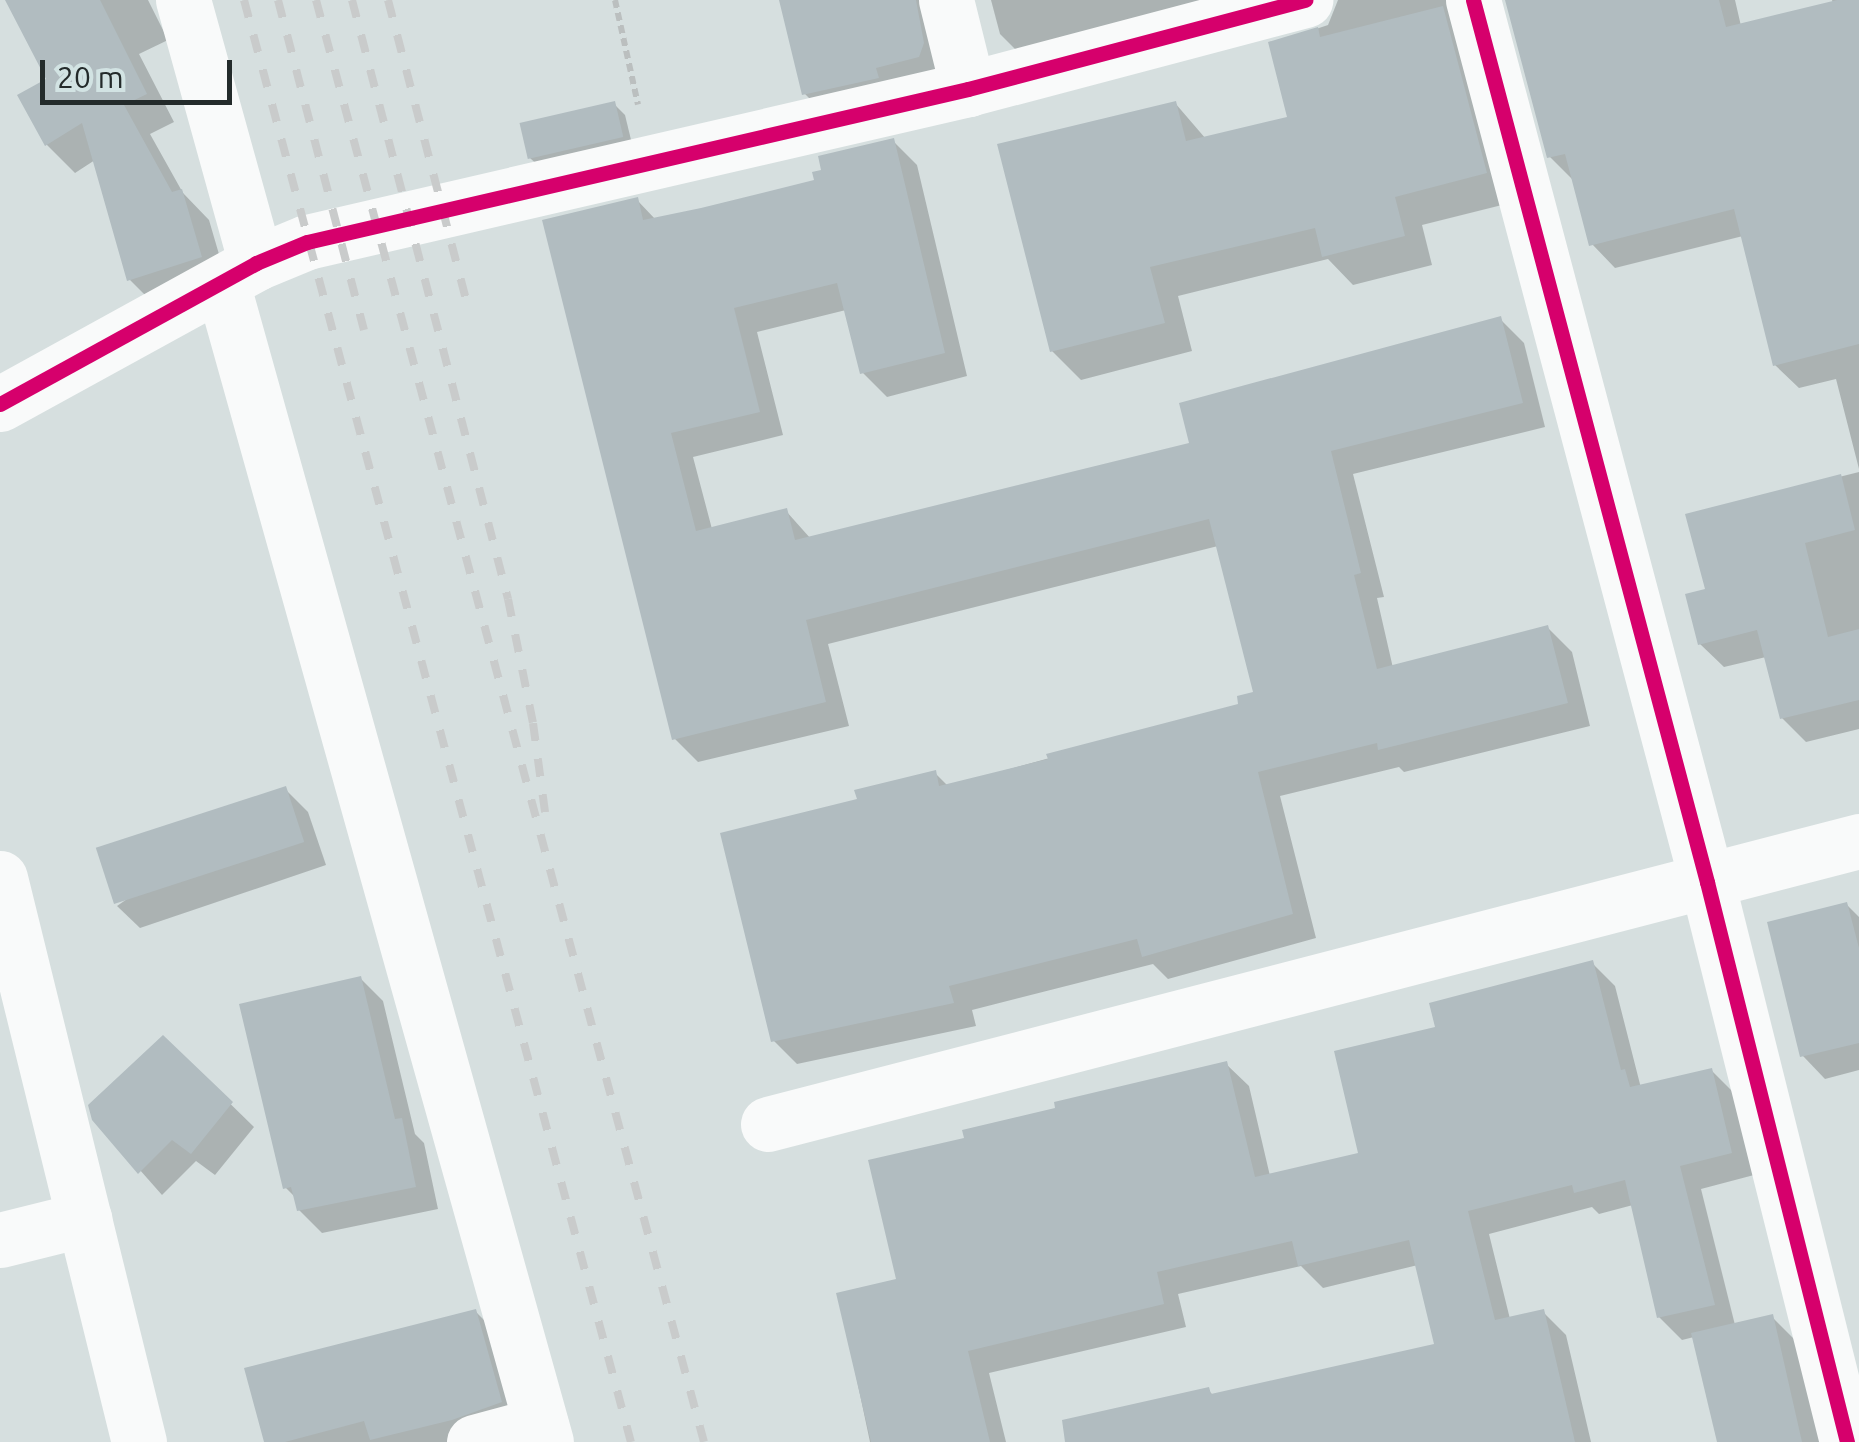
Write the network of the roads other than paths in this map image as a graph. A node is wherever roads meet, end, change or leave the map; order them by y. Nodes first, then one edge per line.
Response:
1 (183, 0) edge
2 (946, 0) edge
3 (1305, 0) edge
4 (1473, 0) edge
5 (968, 88) junction
6 (239, 273) junction
7 (0, 404) edge
8 (1859, 841) edge
9 (1707, 882) junction
10 (3, 902) edge
11 (768, 1124) dead end
12 (84, 1219) junction
13 (0, 1240) edge
14 (543, 1433) edge
15 (139, 1442) edge
16 (474, 1442) edge
17 (1847, 1442) edge

1 - 6 street
2 - 5 street
3 - 5 street
4 - 9 street
5 - 6 street
6 - 7 street
6 - 14 street
8 - 9 street
9 - 11 street
9 - 17 street
10 - 12 street
12 - 13 street
12 - 15 street
14 - 16 street

